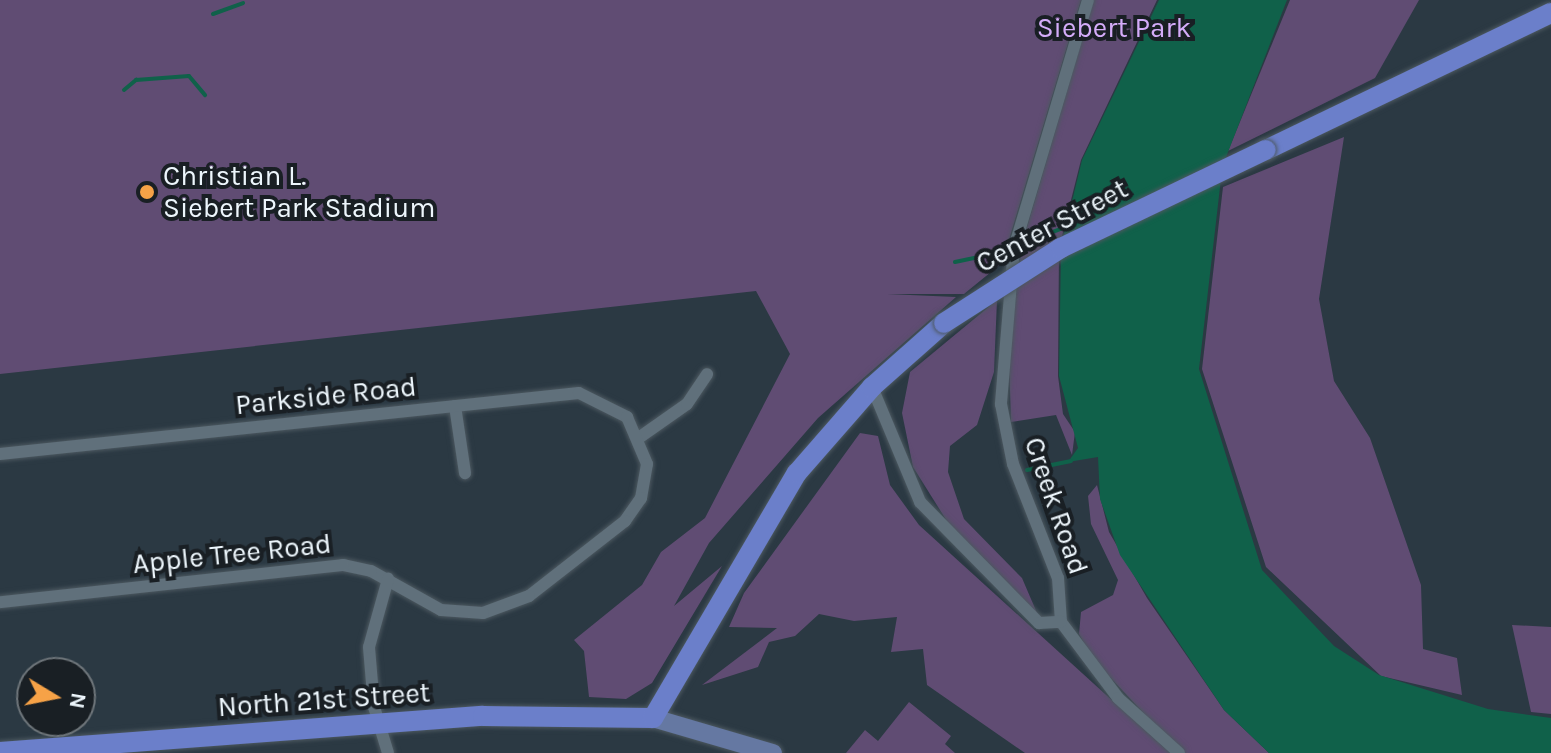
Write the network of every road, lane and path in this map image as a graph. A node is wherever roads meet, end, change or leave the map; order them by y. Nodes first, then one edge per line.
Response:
1 (1088, 0) edge
2 (1551, 13) edge
3 (707, 374) dead end
4 (872, 387) junction
5 (455, 406) junction
6 (640, 437) junction
7 (0, 454) edge
8 (465, 473) dead end
9 (388, 579) junction
10 (0, 602) edge
11 (1061, 622) junction
12 (653, 718) junction
13 (378, 724) junction
14 (176, 746) edge
15 (0, 752) edge
16 (388, 753) edge
17 (773, 753) edge
18 (1179, 753) edge

1 - 11 street, Creek Road
2 - 4 main road, Center Street, bridge
3 - 6 street
4 - 11 street
4 - 12 main road, Center Street
5 - 6 street, Parkside Road
5 - 7 street, Parkside Road
5 - 8 street
6 - 9 street, Apple Tree Road
9 - 10 street, Apple Tree Road
9 - 13 street
11 - 18 street
12 - 13 main road, North 21st Street
12 - 17 street
13 - 14 main road, North 21st Street
13 - 16 street
14 - 15 main road, North 21st Street

